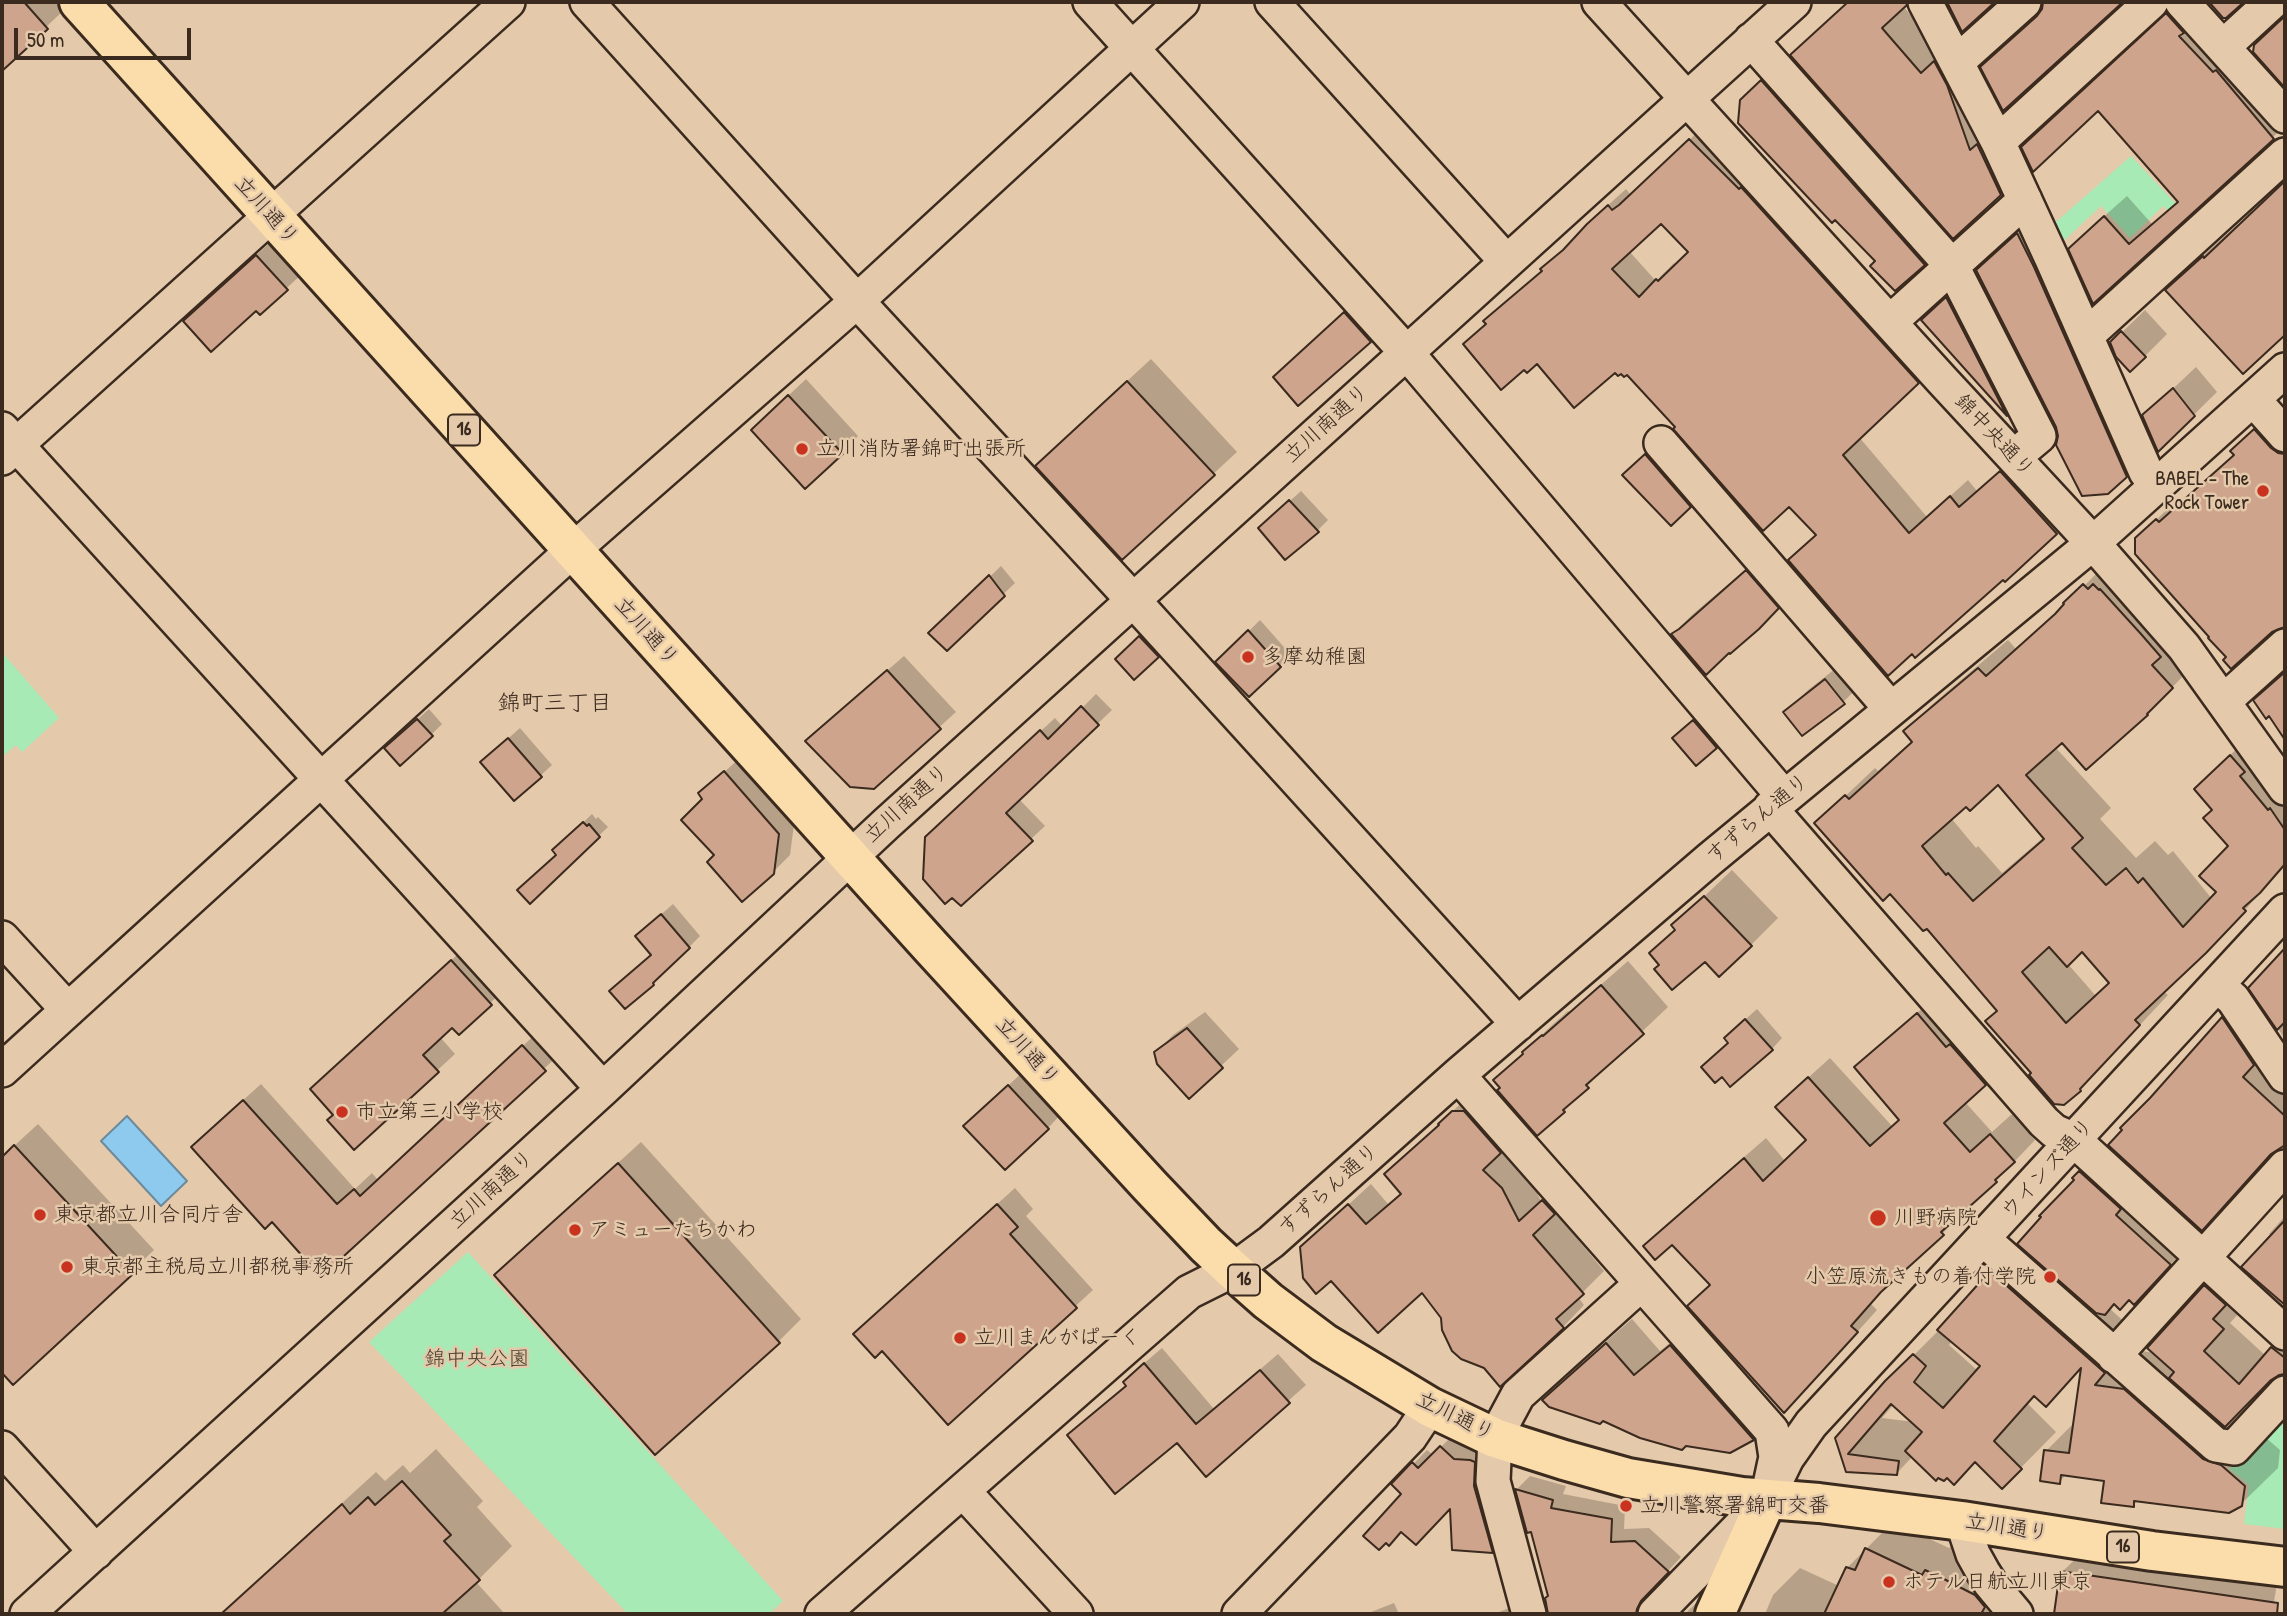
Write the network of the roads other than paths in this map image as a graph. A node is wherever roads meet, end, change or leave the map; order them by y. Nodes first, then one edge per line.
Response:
1 (79, 2) edge
2 (508, 2) edge
3 (587, 2) edge
4 (1090, 2) edge
5 (1182, 2) edge
6 (1272, 2) edge
7 (1599, 2) edge
8 (1794, 2) edge
9 (1925, 2) edge
10 (2024, 2) edge
11 (2151, 2) edge
12 (2182, 2) edge
13 (2272, 2) edge
14 (1751, 40) junction
15 (1131, 47) junction
16 (2223, 47) junction
17 (1957, 62) junction
18 (1687, 98) junction
19 (2285, 116) edge
20 (1997, 142) junction
21 (2285, 155) edge
22 (2025, 200) junction
23 (270, 215) junction
24 (1506, 261) junction
25 (1952, 266) junction
26 (857, 301) junction
27 (1890, 322) junction
28 (2086, 337) junction
29 (1406, 352) junction
30 (2285, 370) edge
31 (2253, 399) junction
32 (2285, 435) edge
33 (1661, 443) dead end
34 (6, 444) edge
35 (2014, 457) junction
36 (2156, 486) junction
37 (2093, 542) junction
38 (573, 550) junction
39 (1133, 600) junction
40 (2285, 646) edge
41 (2224, 701) junction
42 (1891, 709) junction
43 (321, 779) junction
44 (2285, 788) edge
45 (1777, 803) junction
46 (850, 857) junction
47 (2285, 911) edge
48 (2, 938) edge
49 (2217, 985) junction
50 (68, 1010) junction
51 (1518, 1024) junction
52 (2, 1070) edge
53 (1458, 1075) junction
54 (2285, 1076) edge
55 (603, 1089) junction
56 (2074, 1140) junction
57 (2285, 1167) edge
58 (1983, 1240) junction
59 (2203, 1258) junction
60 (1233, 1270) junction
61 (1641, 1284) junction
62 (2285, 1333) edge
63 (2114, 1356) junction
64 (2285, 1393) edge
65 (1430, 1406) junction
66 (1496, 1438) junction
67 (2, 1448) edge
68 (963, 1491) junction
69 (1767, 1499) junction
70 (1962, 1521) junction
71 (96, 1552) junction
72 (2285, 1567) edge
73 (27, 1614) edge
74 (822, 1614) edge
75 (1076, 1614) edge
76 (1239, 1614) edge
77 (1529, 1614) edge
78 (1655, 1614) edge
79 (1715, 1614) edge
80 (2016, 1614) edge

1 - 23 main road, 立川通り / 16
2 - 23 street
3 - 26 street
4 - 15 street
5 - 15 street
6 - 24 street
7 - 18 street, 錦中央通り
8 - 14 street, 立川南通り
9 - 17 street
10 - 17 street
11 - 20 street
12 - 16 street
13 - 16 street
14 - 18 street, 立川南通り
14 - 25 street
15 - 26 street
15 - 29 street
16 - 19 street
17 - 20 street
18 - 24 street, 立川南通り
18 - 27 street, 錦中央通り
20 - 22 street
21 - 28 street
22 - 25 street
22 - 28 street
23 - 34 street
23 - 38 main road, 立川通り / 16
24 - 29 street, 立川南通り
25 - 27 street
25 - 35 street
26 - 38 street
26 - 39 street
27 - 35 street, 錦中央通り
28 - 36 street
29 - 39 street, 立川南通り
29 - 45 street
30 - 31 street, すずらん通り
31 - 32 street
31 - 36 street, すずらん通り
33 - 42 street
34 - 43 street
35 - 37 street, 錦中央通り
36 - 37 street, すずらん通り
37 - 41 street, 錦中央通り
37 - 42 street, すずらん通り
38 - 43 street
38 - 46 main road, 立川通り / 16
39 - 46 street, 立川南通り
39 - 51 street
40 - 41 street
41 - 44 street, 錦中央通り
42 - 45 street, すずらん通り
43 - 50 street
43 - 55 street
45 - 51 street, すずらん通り
45 - 56 street
46 - 55 street, 立川南通り
46 - 60 main road, 立川通り / 16
47 - 49 street, ウインズ通り
48 - 50 street
49 - 54 street
49 - 56 street, ウインズ通り
50 - 52 street
51 - 53 street, すずらん通り
53 - 60 street, すずらん通り
53 - 61 street
55 - 71 street, 立川南通り
56 - 58 street, ウインズ通り
56 - 59 street
57 - 59 street
58 - 63 street
58 - 69 street, ウインズ通り
59 - 62 street
59 - 63 street
60 - 65 main road, 立川通り / 16
60 - 68 street, すずらん通り
61 - 66 street
61 - 69 street
63 - 64 street
65 - 66 main road, 立川通り / 16
65 - 76 street
66 - 69 main road, 立川通り / 16
66 - 77 street
67 - 71 street
68 - 74 street, すずらん通り
68 - 75 street
69 - 70 main road, 立川通り / 16
69 - 78 street
69 - 79 main road
70 - 72 main road, 立川通り / 16
70 - 80 street
71 - 73 street, 立川南通り

